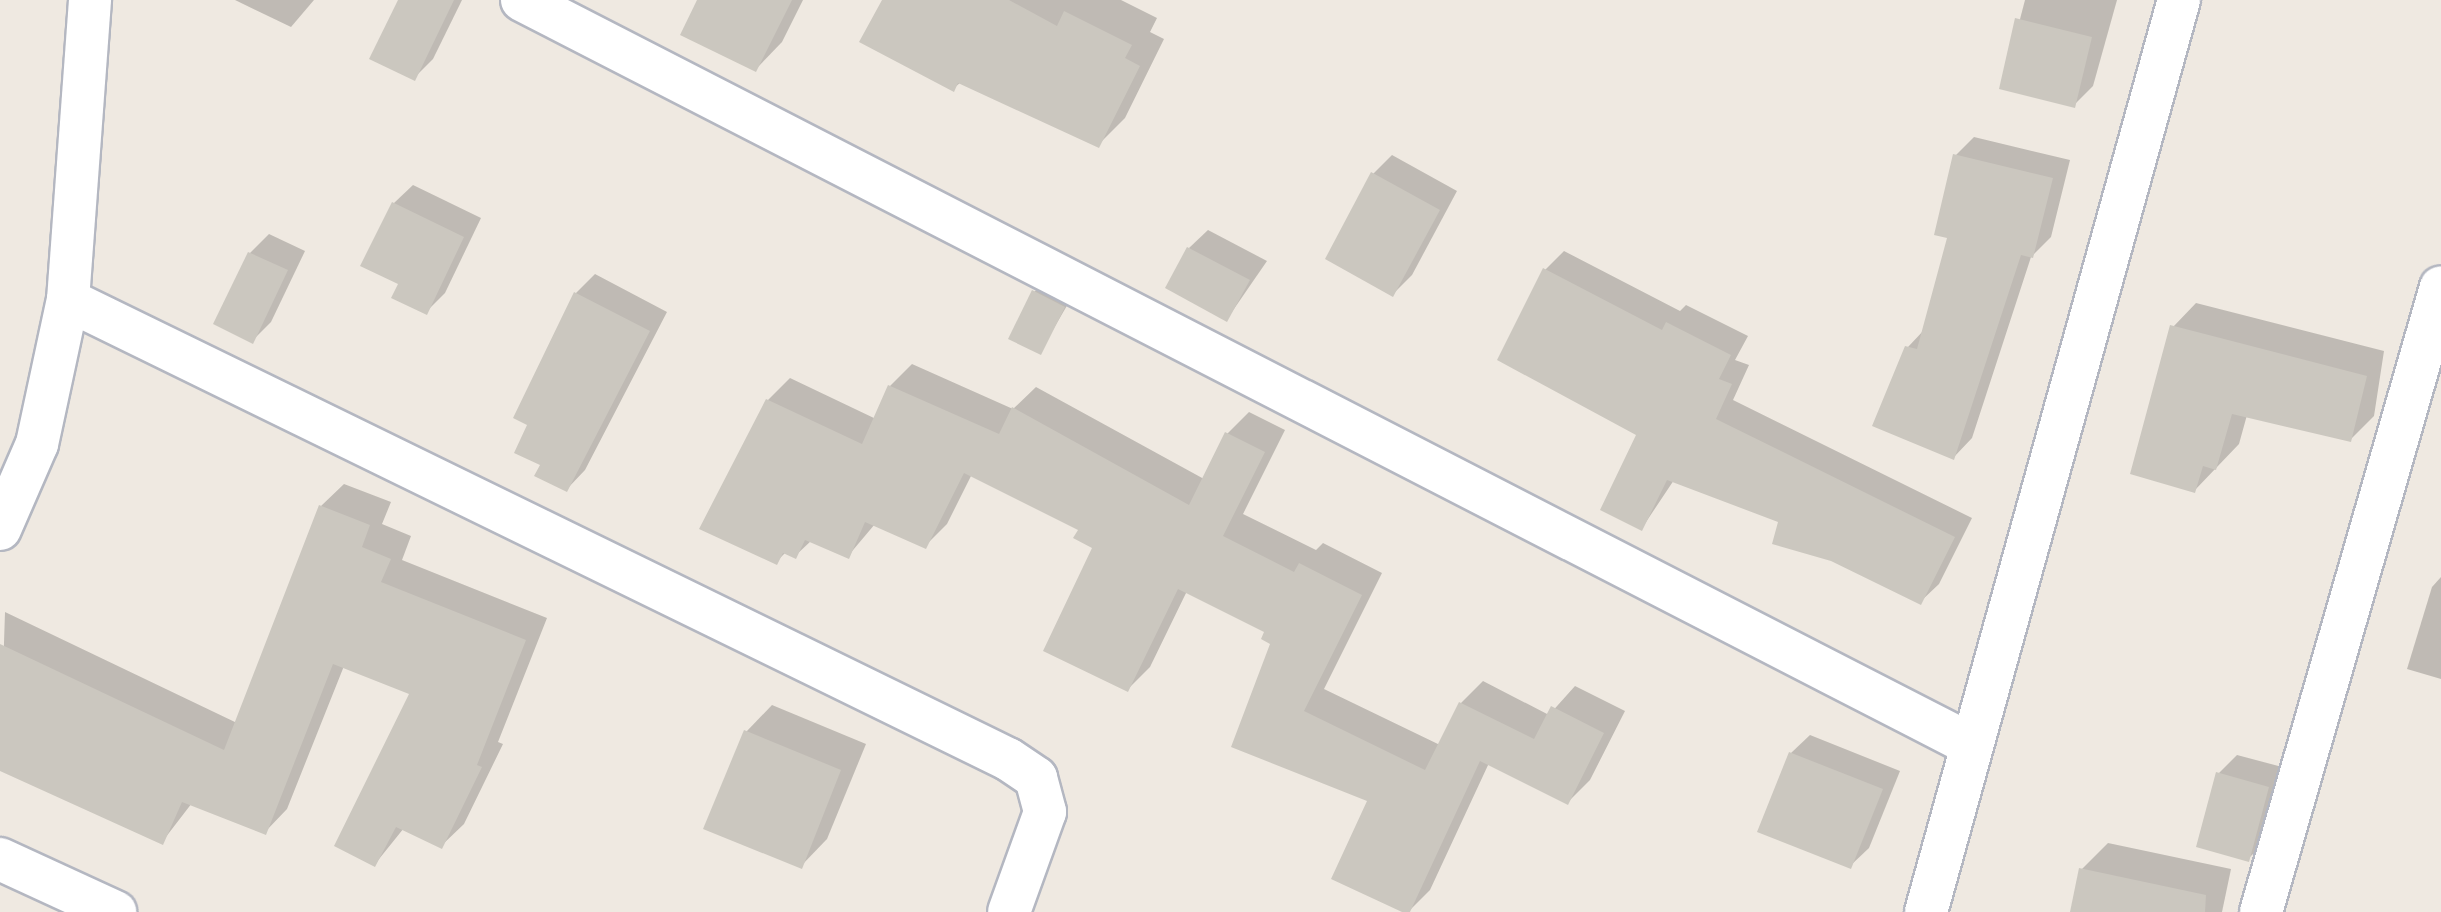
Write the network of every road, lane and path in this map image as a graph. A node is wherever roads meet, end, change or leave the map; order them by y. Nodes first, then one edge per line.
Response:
1 (90, 0) edge
2 (522, 0) edge
3 (2179, 0) edge
4 (2441, 287) edge
5 (68, 300) junction
6 (0, 529) edge
7 (1968, 743) junction
8 (0, 859) edge
9 (115, 912) edge
10 (1008, 912) edge
11 (1926, 912) edge
12 (2261, 912) edge

1 - 5 street
2 - 7 street
3 - 7 street
4 - 12 street
5 - 6 street
5 - 10 street
7 - 11 street
8 - 9 street

